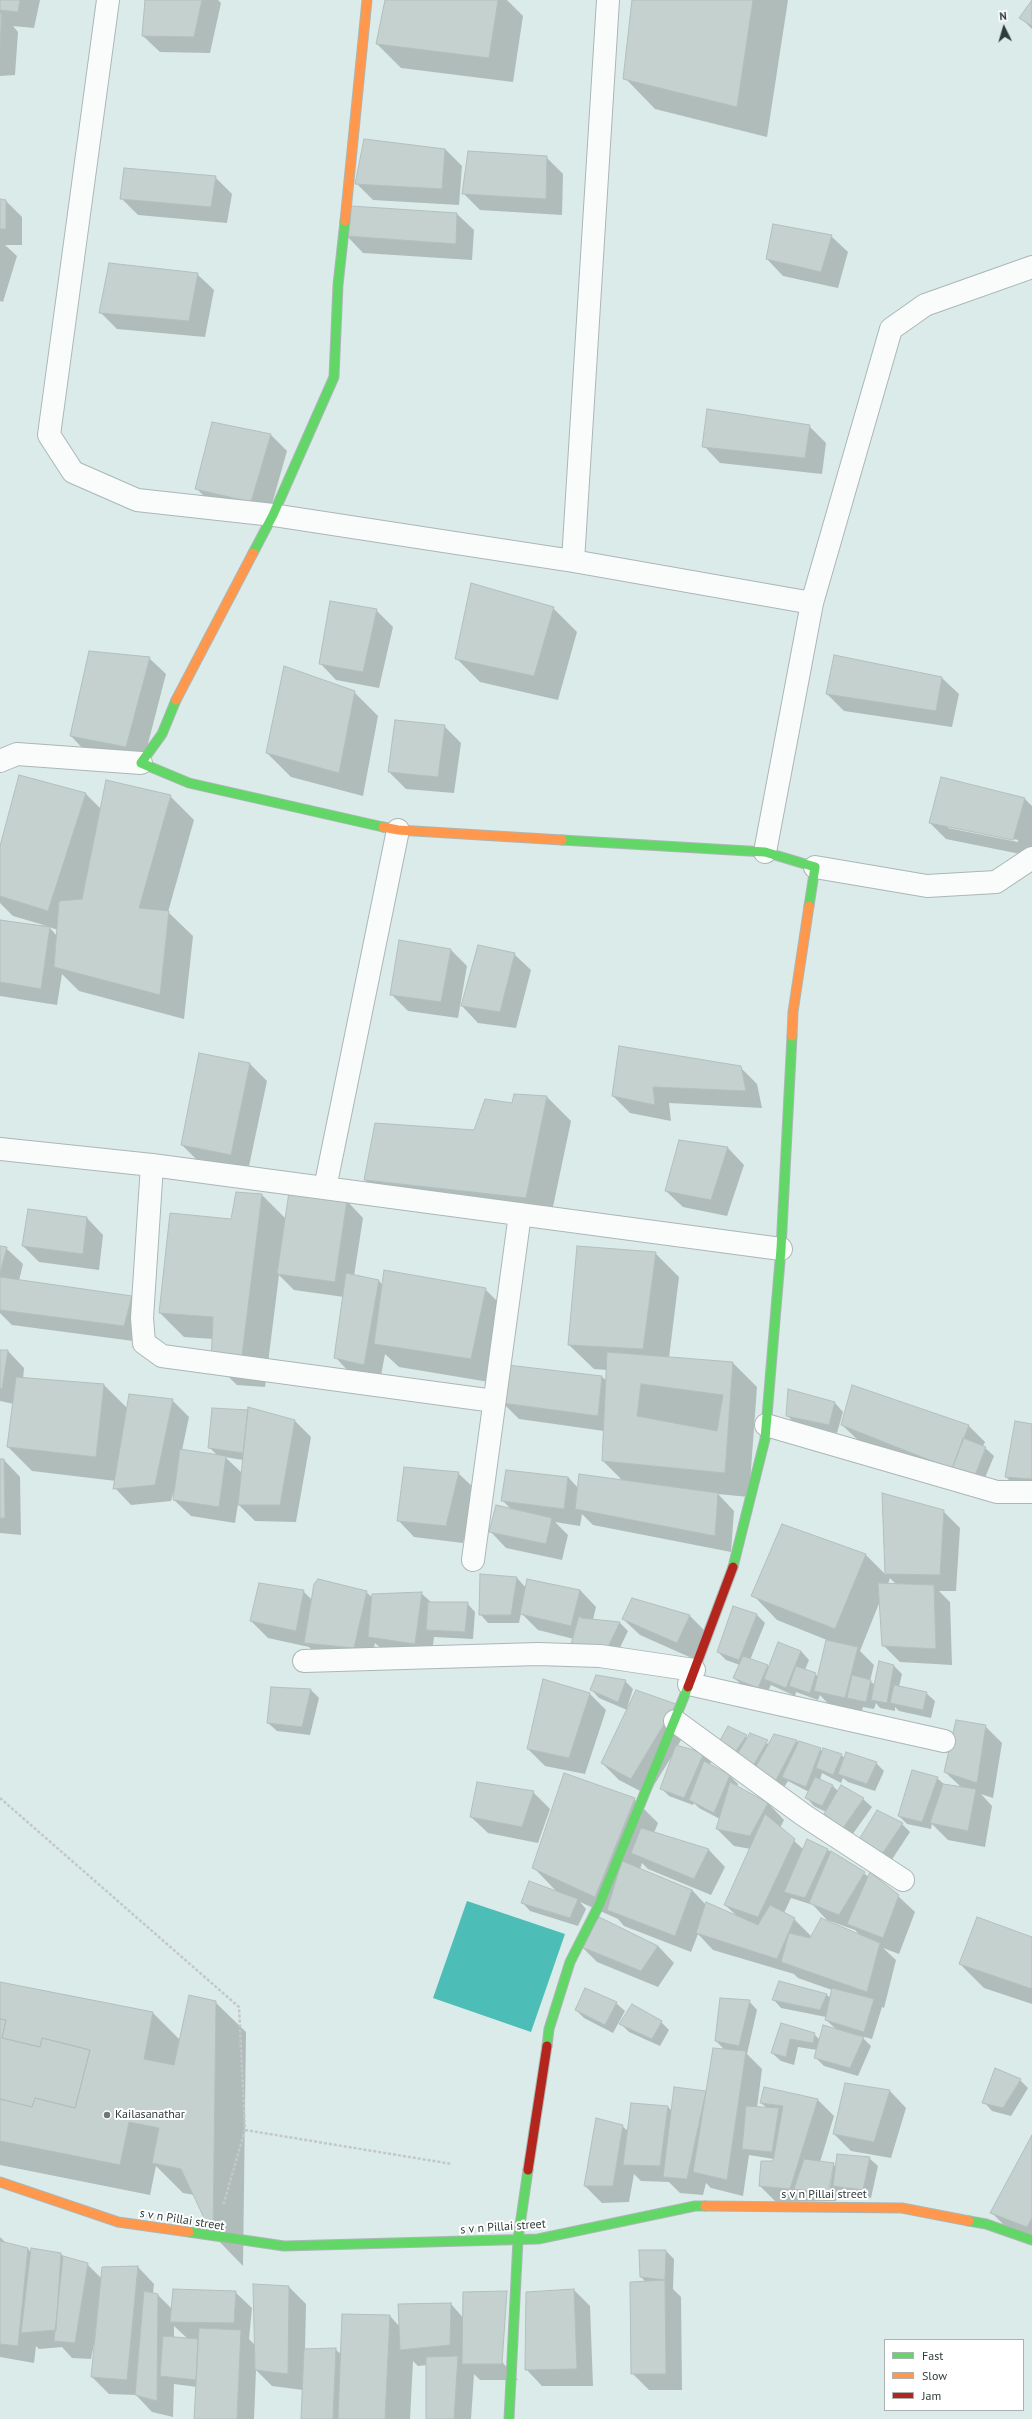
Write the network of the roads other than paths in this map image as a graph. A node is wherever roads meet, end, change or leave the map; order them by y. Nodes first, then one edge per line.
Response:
1 (108, 0) edge
2 (367, 0) edge
3 (608, 0) edge
4 (1032, 267) edge
5 (273, 515) junction
6 (573, 561) junction
7 (812, 603) junction
8 (0, 761) edge
9 (141, 763) junction
10 (398, 830) junction
11 (765, 852) junction
12 (1032, 858) edge
13 (815, 867) junction
14 (0, 1149) edge
15 (152, 1165) junction
16 (325, 1188) junction
17 (520, 1214) junction
18 (781, 1249) junction
19 (494, 1401) junction
20 (766, 1425) junction
21 (1032, 1492) edge
22 (473, 1560) dead end
23 (304, 1661) dead end
24 (692, 1677) junction
25 (675, 1721) junction
26 (944, 1741) dead end
27 (903, 1880) dead end
28 (0, 2182) edge
29 (518, 2239) junction
30 (1032, 2240) edge
31 (509, 2419) edge

1 - 5 street
2 - 5 street
3 - 6 street
4 - 7 street
5 - 6 street
5 - 9 street
6 - 7 street
7 - 11 street
8 - 9 street
9 - 10 street
10 - 11 street
10 - 16 street
11 - 13 street
12 - 13 street
13 - 18 street
14 - 15 street
15 - 16 street
15 - 19 street
16 - 17 street
17 - 18 street
17 - 19 street
18 - 20 street
19 - 22 street
20 - 21 street
20 - 24 street
23 - 24 street
24 - 25 street
24 - 26 street
25 - 27 street
25 - 29 street
28 - 29 street, s v n Pillai street
29 - 30 street, s v n Pillai street
29 - 31 street

